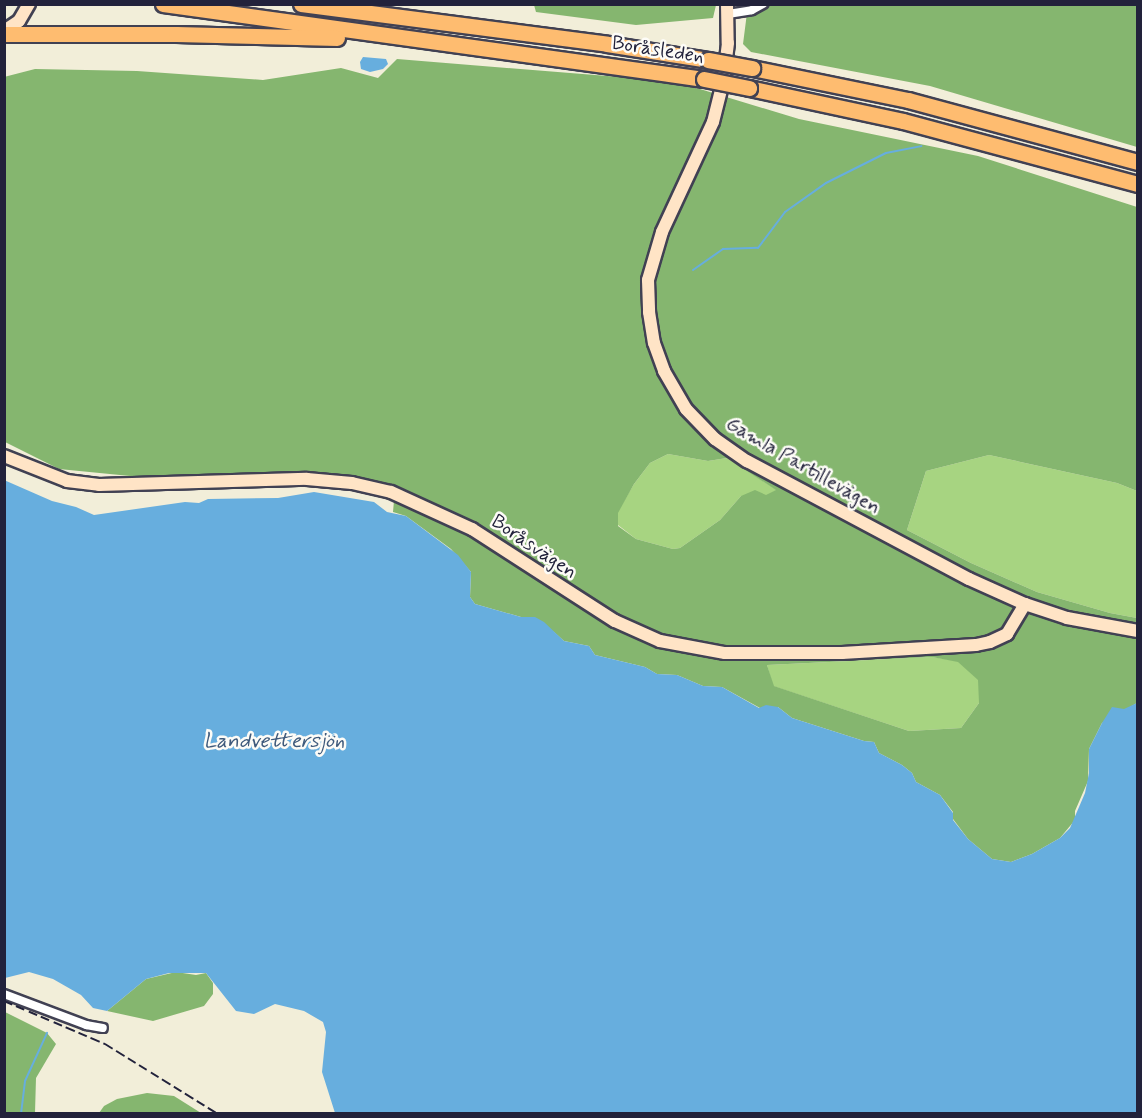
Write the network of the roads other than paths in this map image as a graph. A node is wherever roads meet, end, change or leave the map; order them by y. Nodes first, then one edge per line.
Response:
1 (163, 4) edge
2 (301, 4) edge
3 (369, 4) edge
4 (764, 4) edge
5 (727, 9) edge
6 (26, 10) edge
7 (427, 21) junction
8 (4, 32) edge
9 (422, 40) junction
10 (1137, 162) edge
11 (1137, 184) edge
12 (4, 456) edge
13 (1025, 604) junction
14 (1137, 631) edge
15 (4, 994) edge
16 (103, 1028) dead end

1 - 9 highway, Boråsleden
2 - 7 highway, Boråsleden
3 - 7 highway
4 - 5 street
5 - 13 street, Gamla Partillevägen
6 - 8 street
7 - 10 highway, Boråsleden, bridge
8 - 9 highway
9 - 11 highway, Boråsleden, bridge
12 - 13 street, Boråsvägen
13 - 14 street, Gamla Partillevägen
15 - 16 street

